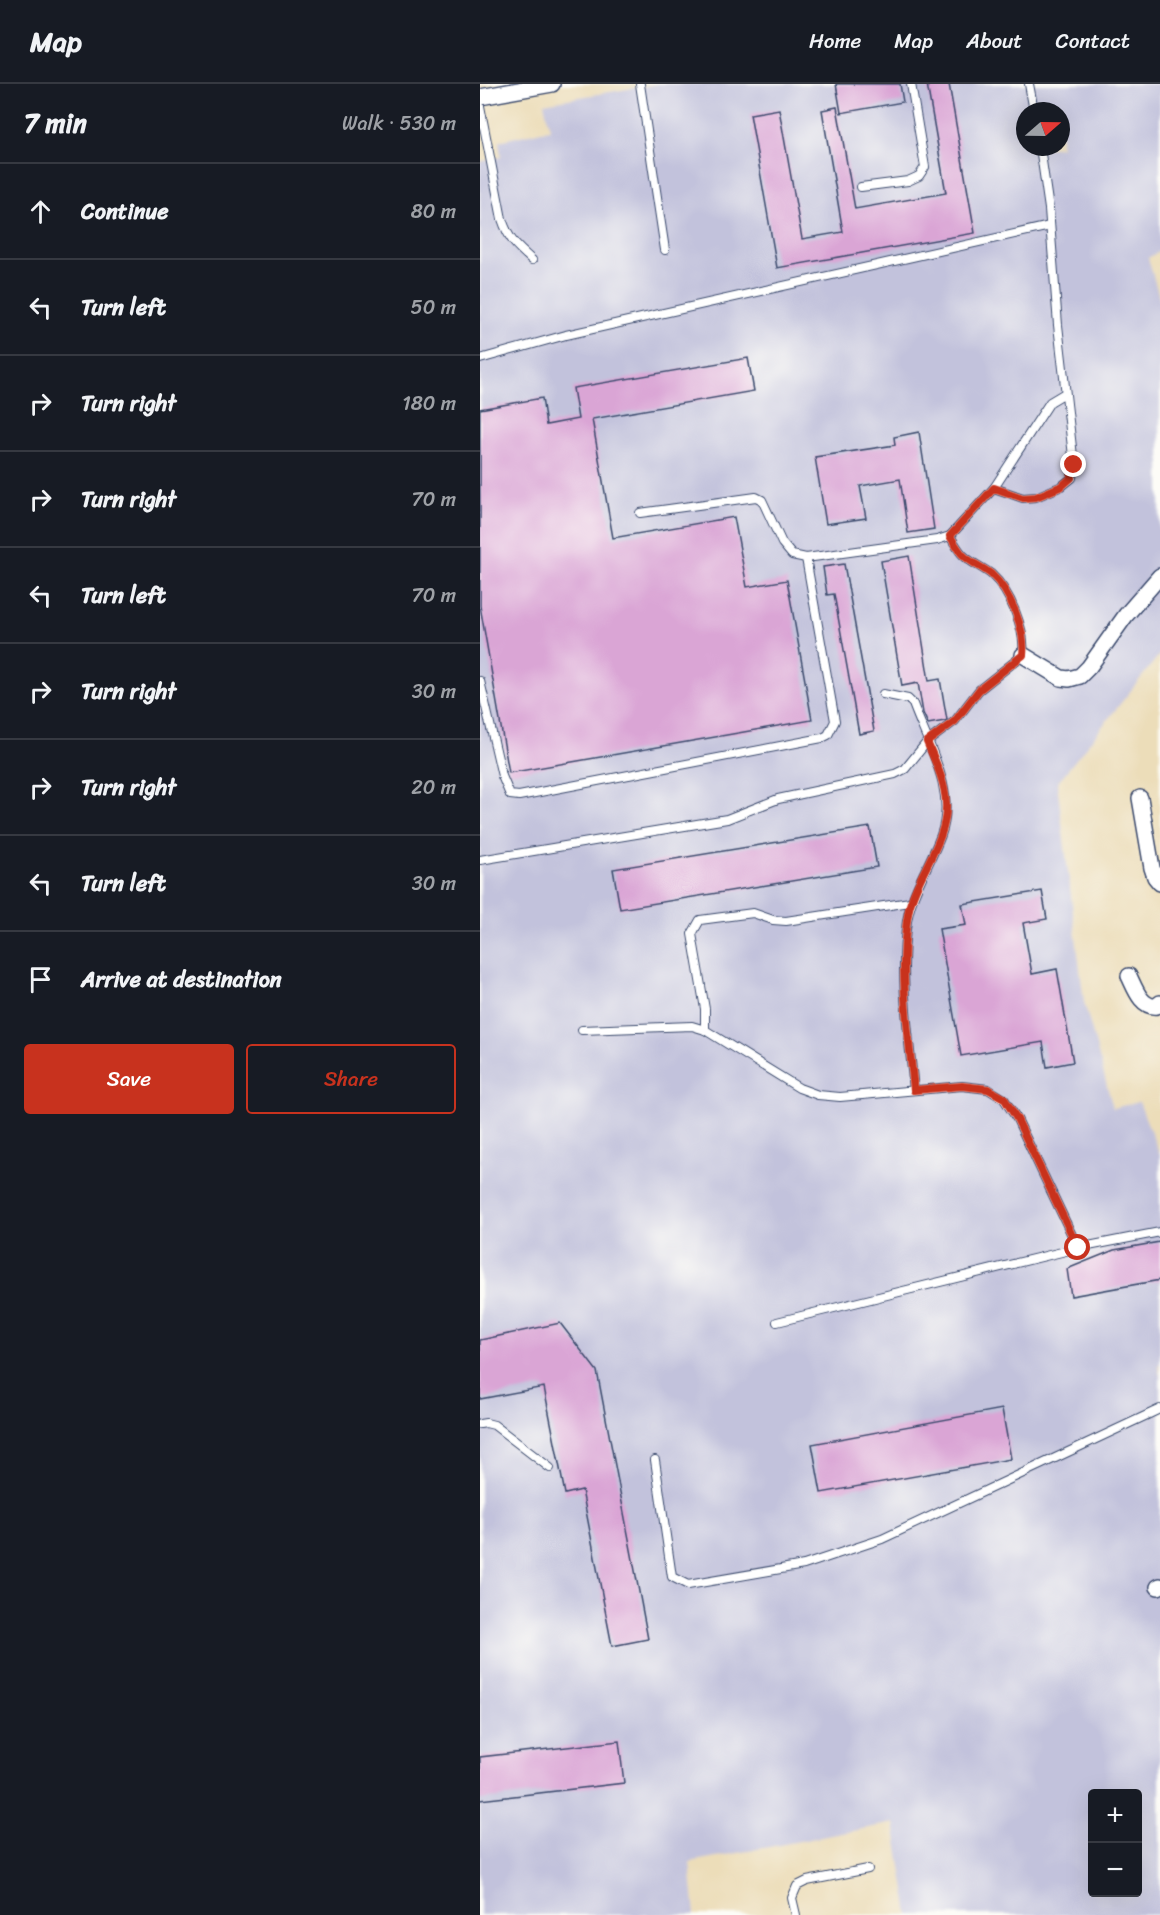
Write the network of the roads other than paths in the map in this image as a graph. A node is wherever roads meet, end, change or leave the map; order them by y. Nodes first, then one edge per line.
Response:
1 (552, 84) edge
2 (640, 84) edge
3 (911, 84) edge
4 (1029, 84) edge
5 (513, 87) edge
6 (480, 97) edge
7 (1032, 102) edge
8 (480, 106) edge
9 (1041, 156) edge
10 (861, 187) dead end
11 (1050, 226) junction
12 (665, 250) dead end
13 (532, 260) dead end
14 (480, 359) edge
15 (1065, 393) junction
16 (994, 488) junction
17 (640, 513) dead end
18 (950, 536) junction
19 (806, 558) junction
20 (1160, 576) edge
21 (1023, 655) junction
22 (480, 681) edge
23 (883, 694) dead end
24 (927, 742) junction
25 (1140, 798) dead end
26 (480, 860) edge
27 (1160, 883) edge
28 (910, 902) junction
29 (1128, 976) dead end
30 (1160, 1003) edge
31 (582, 1030) dead end
32 (705, 1030) junction
33 (914, 1090) junction
34 (1160, 1232) edge
35 (1078, 1248) junction
36 (777, 1322) dead end
37 (1160, 1409) edge
38 (480, 1424) edge
39 (655, 1460) dead end
40 (550, 1468) dead end
41 (868, 1869) dead end
42 (796, 1915) edge

1 - 5 street
2 - 12 lane
3 - 10 lane
4 - 7 lane
5 - 6 street
8 - 13 lane
9 - 11 lane
11 - 14 lane
11 - 15 lane
15 - 16 lane
15 - 16 lane
16 - 18 lane
17 - 19 lane
18 - 19 lane
18 - 21 lane
19 - 22 lane
20 - 21 street
21 - 24 lane
23 - 24 lane
24 - 26 lane
24 - 28 lane
25 - 27 street
28 - 32 lane
28 - 33 lane
29 - 30 street
31 - 32 lane
32 - 33 lane
33 - 35 lane
34 - 35 lane
35 - 36 lane
37 - 39 lane
38 - 40 lane
41 - 42 lane

